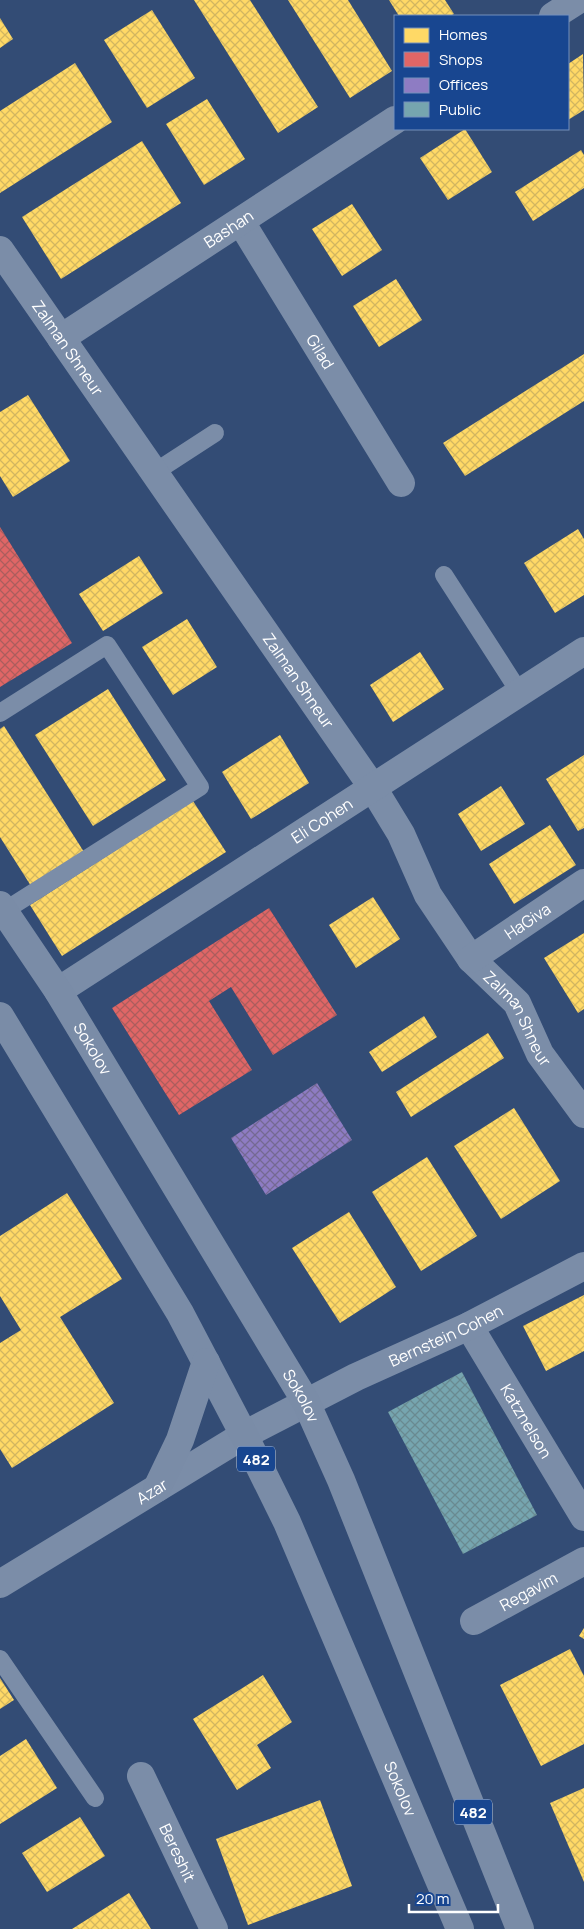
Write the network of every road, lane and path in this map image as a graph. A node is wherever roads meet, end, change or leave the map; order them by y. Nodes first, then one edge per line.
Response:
1 (578, 0) edge
2 (555, 15) edge
3 (394, 121) edge
4 (241, 222) junction
5 (0, 250) edge
6 (61, 338) junction
7 (215, 433) dead end
8 (155, 472) junction
9 (401, 483) dead end
10 (444, 575) dead end
11 (584, 651) edge
12 (520, 692) junction
13 (0, 713) edge
14 (373, 788) junction
15 (584, 883) edge
16 (2, 908) edge
17 (471, 959) junction
18 (58, 991) junction
19 (0, 1016) edge
20 (584, 1114) edge
21 (584, 1266) edge
22 (469, 1326) junction
23 (206, 1362) junction
24 (306, 1402) junction
25 (244, 1435) junction
26 (157, 1488) junction
27 (584, 1516) edge
28 (584, 1561) edge
29 (0, 1584) edge
30 (474, 1621) dead end
31 (0, 1659) edge
32 (141, 1776) dead end
33 (95, 1798) dead end
34 (214, 1929) edge
35 (460, 1929) edge
36 (520, 1929) edge

1 - 2 street
3 - 4 street, Bashan
4 - 6 street, Bashan
4 - 9 street, Gilad
5 - 6 street, Zalman Shneur
6 - 8 street, Zalman Shneur
7 - 8 lane
8 - 14 street, Zalman Shneur
10 - 12 lane
11 - 12 street, Eli Cohen
12 - 14 street, Eli Cohen
13 - 16 lane
14 - 17 street, Zalman Shneur
14 - 18 street, Eli Cohen
15 - 17 street, HaGiva
16 - 18 main road, Sokolov / 482
17 - 20 street, Zalman Shneur
18 - 24 main road, Sokolov / 482
19 - 23 main road, Sokolov / 482
21 - 22 street, Bernstein Cohen
22 - 24 street, Bernstein Cohen
22 - 27 street, Katznelson
23 - 25 main road, Sokolov / 482
23 - 26 main road
24 - 25 street, Azar
24 - 36 main road, Sokolov / 482
25 - 26 street, Azar
25 - 35 main road, Sokolov / 482
26 - 29 street, Azar
28 - 30 street, Regavim
31 - 33 lane
32 - 34 street, Bereshit

